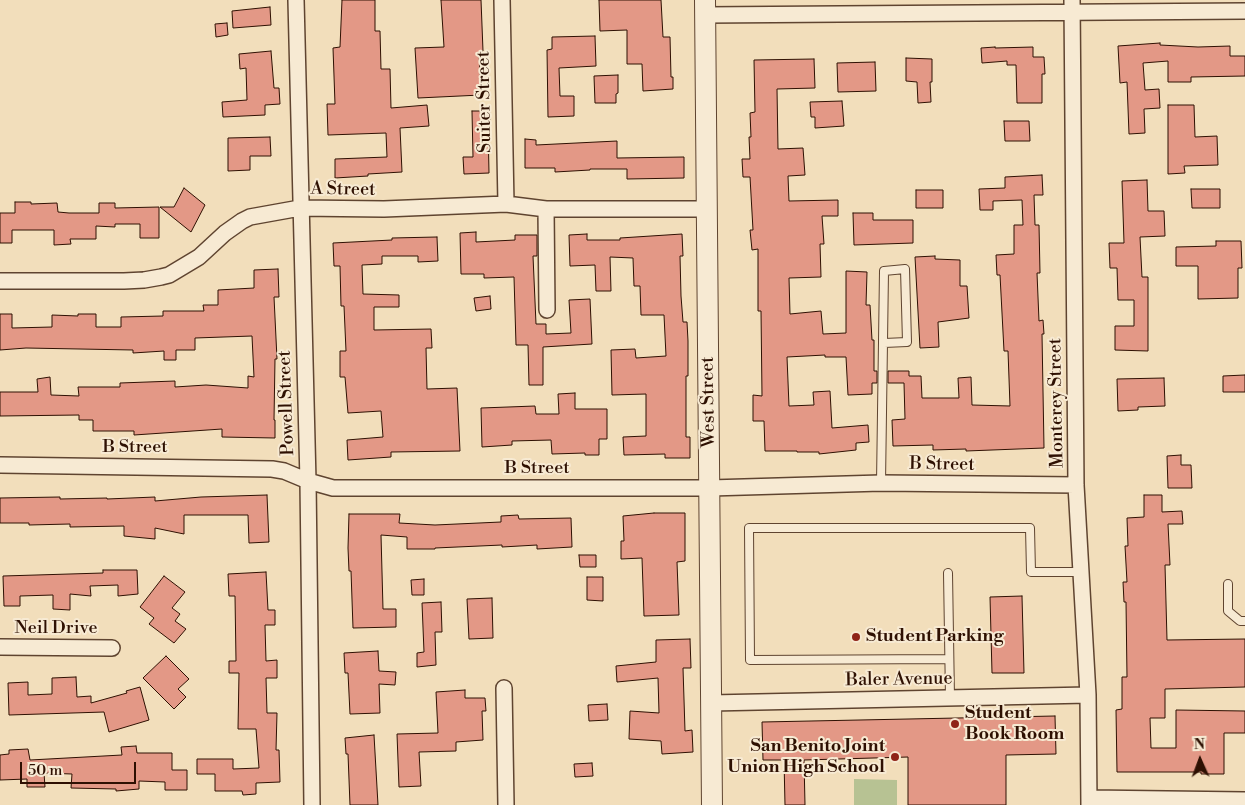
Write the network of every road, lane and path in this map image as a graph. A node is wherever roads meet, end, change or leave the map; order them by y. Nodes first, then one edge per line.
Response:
1 (296, 0) edge
2 (502, 0) edge
3 (1072, 6) edge
4 (705, 7) edge
5 (1245, 10) edge
6 (506, 204) junction
7 (300, 208) junction
8 (546, 209) junction
9 (706, 209) junction
10 (0, 281) edge
11 (547, 310) dead end
12 (884, 343) junction
13 (0, 465) edge
14 (308, 481) junction
15 (881, 483) junction
16 (1076, 485) junction
17 (710, 488) junction
18 (1081, 572) junction
19 (948, 573) dead end
20 (1228, 584) dead end
21 (1245, 621) edge
22 (0, 648) edge
23 (112, 648) dead end
24 (949, 659) junction
25 (504, 688) dead end
26 (1088, 695) junction
27 (950, 698) junction
28 (711, 703) junction
29 (1245, 800) edge
30 (1090, 801) edge
31 (312, 805) edge
32 (506, 805) edge
33 (712, 805) edge

1 - 7 street, Powell Street
2 - 6 street, Suiter Street
3 - 4 street
3 - 5 street
3 - 16 street, Monterey Street
4 - 9 street, West Street
6 - 7 street, A Street
6 - 8 street, A Street
7 - 10 street, A Street
7 - 14 street, Powell Street
8 - 9 street, A Street
8 - 11 street
9 - 17 street, West Street
12 - 12 lane
12 - 15 lane
13 - 14 street, B Street
14 - 17 street, B Street
14 - 31 street, Powell Street
15 - 16 street, B Street
15 - 17 street, B Street
16 - 18 street, Monterey Street
17 - 28 street, West Street
18 - 24 lane
18 - 26 street, Monterey Street
19 - 24 lane
20 - 21 lane
22 - 23 street, Neil Drive
24 - 27 lane
25 - 32 street
26 - 27 street, Baler Avenue
26 - 30 street, Monterey Street
27 - 28 street, Baler Avenue
28 - 33 street, West Street
29 - 30 street

